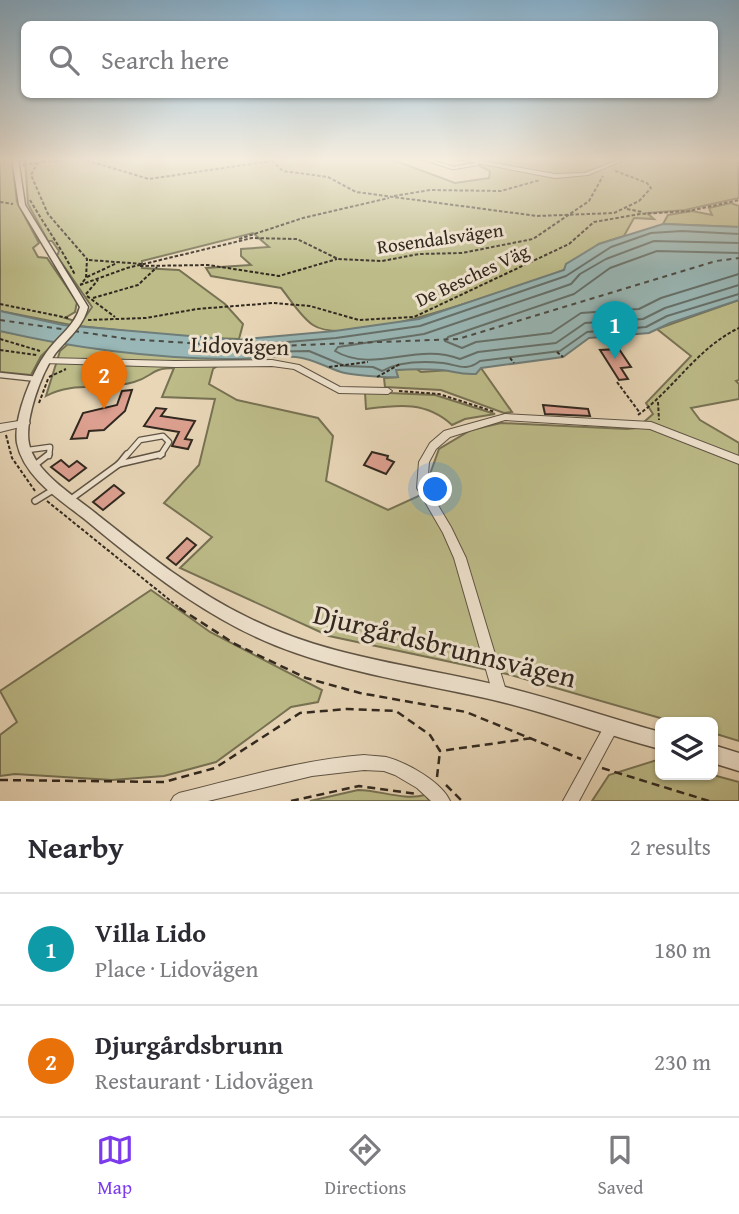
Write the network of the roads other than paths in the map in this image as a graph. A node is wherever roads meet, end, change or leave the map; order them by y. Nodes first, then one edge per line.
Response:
1 (21, 195) edge
2 (49, 357) junction
3 (0, 375) edge
4 (37, 379) junction
5 (388, 391) road end
6 (25, 423) junction
7 (0, 428) edge
8 (26, 451) junction
9 (739, 460) edge
10 (118, 464) junction
11 (34, 466) junction
12 (57, 487) junction
13 (70, 499) junction
14 (35, 501) dead end
15 (500, 694) junction
16 (611, 728) junction
17 (655, 740) edge
18 (718, 756) edge
19 (739, 762) edge
20 (437, 790) edge
21 (179, 801) edge
22 (571, 801) edge

1 - 2 street, Djurgårdsbrunnsvägen
2 - 4 street, Djurgårdsbrunnsvägen
2 - 5 street, Lidovägen
3 - 4 lane
4 - 6 street, Djurgårdsbrunnsvägen
6 - 7 street
6 - 8 street, Djurgårdsbrunnsvägen
8 - 11 street, Djurgårdsbrunnsvägen
8 - 11 lane
9 - 15 street
10 - 10 lane
10 - 13 lane
11 - 12 street, Djurgårdsbrunnsvägen
12 - 13 street, Djurgårdsbrunnsvägen
12 - 14 lane
13 - 15 street, Djurgårdsbrunnsvägen
15 - 16 street, Djurgårdsbrunnsvägen
16 - 17 street, Djurgårdsbrunnsvägen
16 - 22 street
18 - 19 street
20 - 21 street

